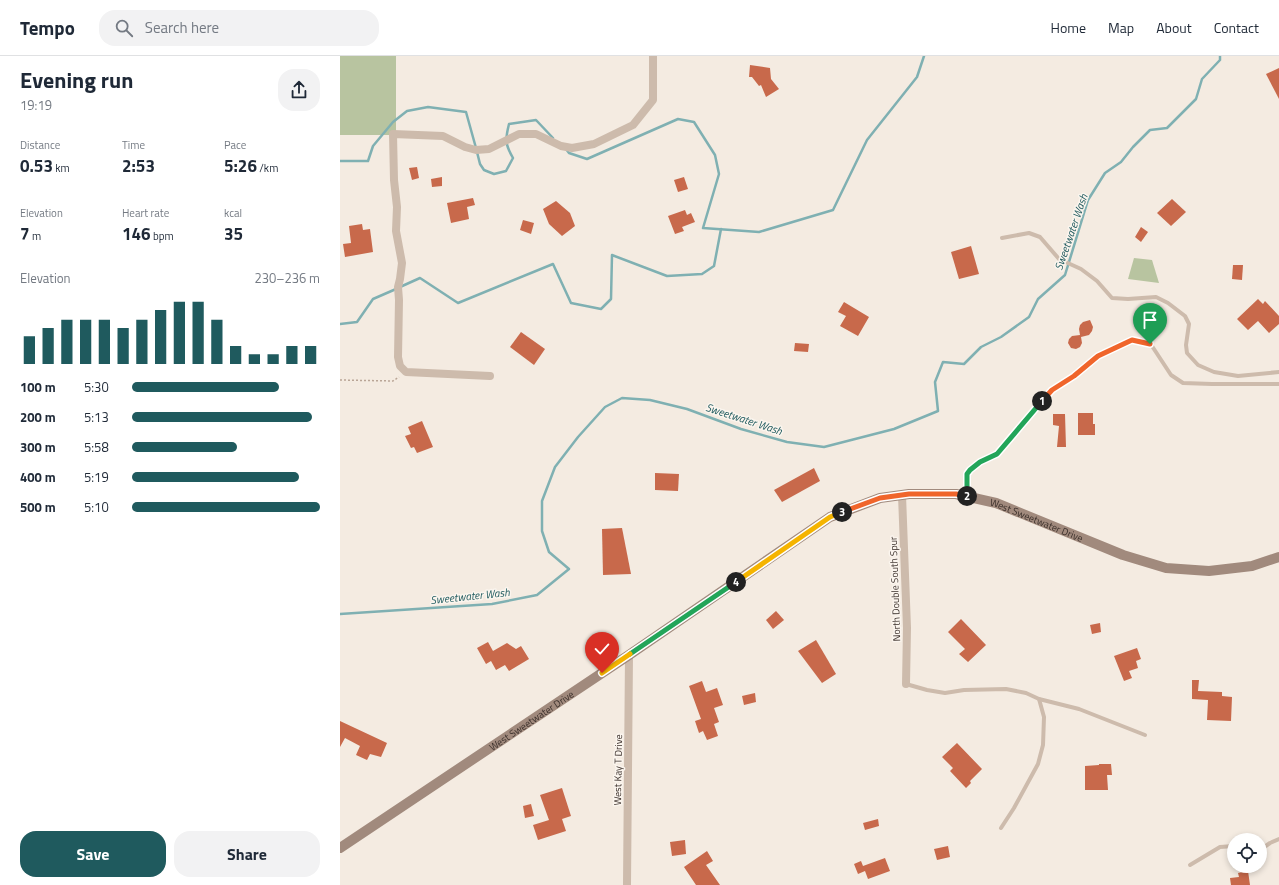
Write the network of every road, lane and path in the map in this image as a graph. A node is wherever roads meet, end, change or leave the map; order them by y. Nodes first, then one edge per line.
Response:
1 (653, 56) edge
2 (1002, 238) dead end
3 (406, 372) junction
4 (1279, 372) edge
5 (490, 376) dead end
6 (340, 380) edge
7 (1279, 384) edge
8 (902, 495) junction
9 (967, 496) junction
10 (1279, 557) edge
11 (629, 656) junction
12 (906, 684) joint
13 (1038, 698) junction
14 (1145, 735) dead end
15 (1001, 828) dead end
16 (1279, 839) edge
17 (1267, 845) edge
18 (1227, 846) edge
19 (340, 848) edge
20 (1190, 865) dead end
21 (627, 885) edge

1 - 3 street
2 - 4 lane
3 - 5 street
3 - 6 path
7 - 9 lane
8 - 9 street, West Sweetwater Drive
8 - 11 street, West Sweetwater Drive
8 - 12 street, North Double South Spur
9 - 10 street, West Sweetwater Drive
11 - 19 street, West Sweetwater Drive
11 - 21 street, West Kay T Drive
12 - 13 lane
13 - 14 lane
13 - 15 lane
16 - 17 lane
18 - 20 lane

